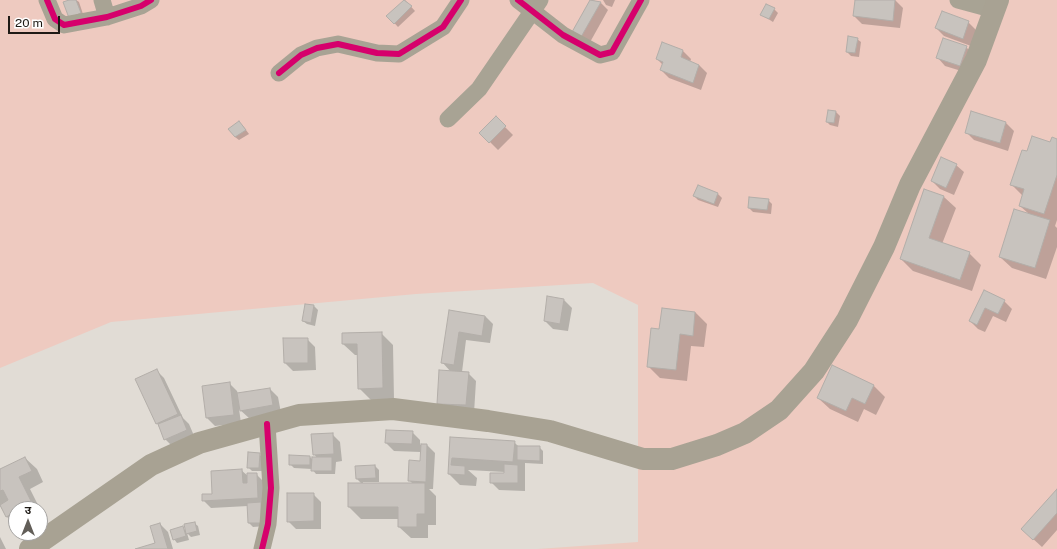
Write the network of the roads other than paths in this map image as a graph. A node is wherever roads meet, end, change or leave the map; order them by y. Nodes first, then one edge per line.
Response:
1 (47, 0) edge
2 (102, 0) edge
3 (151, 0) edge
4 (461, 0) edge
5 (518, 0) edge
6 (641, 0) edge
7 (958, 0) edge
8 (997, 5) edge
9 (536, 6) edge
10 (107, 17) junction
11 (279, 73) dead end
12 (448, 119) dead end
13 (267, 424) junction
14 (30, 549) edge
15 (262, 549) edge

1 - 10 street
2 - 10 street
3 - 10 street
4 - 11 street
5 - 9 street
6 - 9 street
7 - 8 street
8 - 13 main road
9 - 12 street
13 - 14 main road
13 - 15 street

